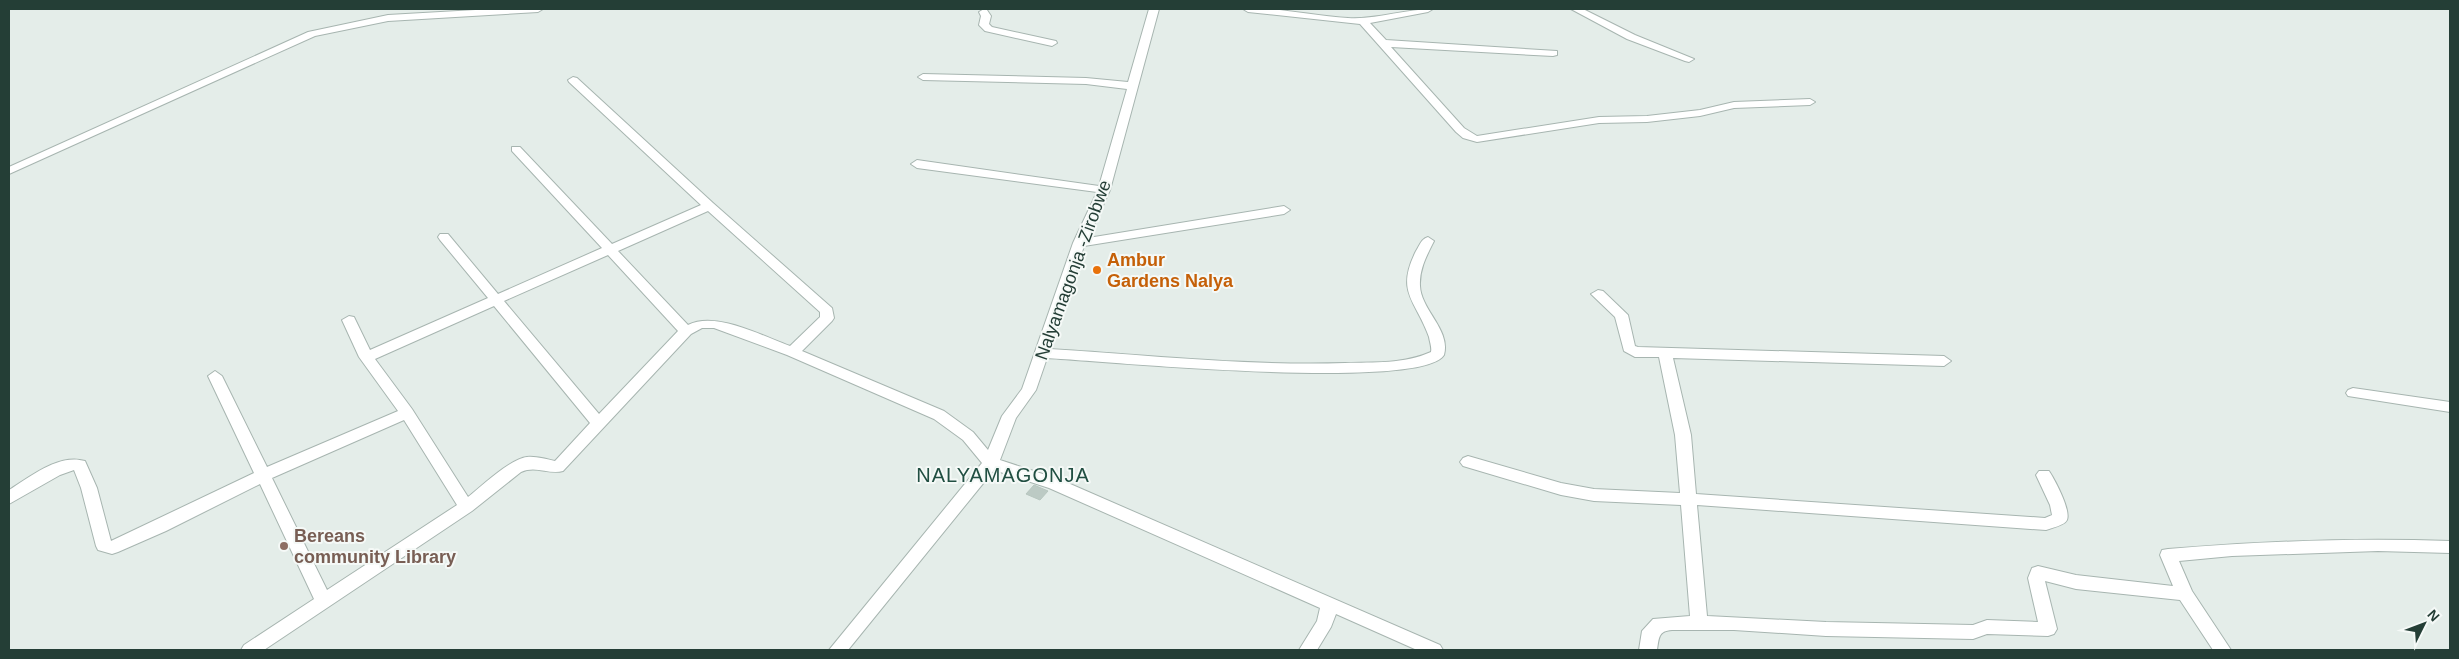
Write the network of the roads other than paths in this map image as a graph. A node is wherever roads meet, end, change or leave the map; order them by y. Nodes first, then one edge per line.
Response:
1 (538, 9) edge
2 (1154, 9) edge
3 (1248, 9) edge
4 (1428, 9) edge
5 (1576, 9) edge
6 (984, 12) dead end
7 (1364, 21) junction
8 (1052, 43) dead end
9 (1383, 43) junction
10 (1553, 53) dead end
11 (1689, 59) dead end
12 (923, 78) dead end
13 (573, 80) dead end
14 (1132, 86) junction
15 (1810, 102) dead end
16 (516, 149) dead end
17 (917, 164) dead end
18 (9, 171) edge
19 (1104, 190) junction
20 (709, 206) junction
21 (1284, 210) dead end
22 (444, 237) dead end
23 (1428, 241) dead end
24 (1079, 243) junction
25 (608, 251) junction
26 (1598, 294) dead end
27 (494, 299) junction
28 (349, 320) dead end
29 (686, 331) junction
30 (792, 352) junction
31 (1042, 353) junction
32 (1664, 353) junction
33 (366, 357) junction
34 (1944, 361) dead end
35 (216, 376) dead end
36 (2353, 393) dead end
37 (2450, 407) edge
38 (407, 412) junction
39 (598, 424) junction
40 (1468, 462) dead end
41 (992, 463) junction
42 (262, 476) junction
43 (2044, 476) dead end
44 (9, 498) edge
45 (1689, 499) junction
46 (466, 506) junction
47 (2450, 547) edge
48 (2185, 594) junction
49 (324, 601) junction
50 (1330, 604) junction
51 (1699, 623) junction
52 (250, 650) edge
53 (838, 650) edge
54 (1308, 650) edge
55 (1434, 650) edge
56 (1648, 650) edge
57 (2222, 650) edge

1 - 18 street
2 - 14 street, Nalyamagonja -Zirobwe
3 - 7 street
4 - 7 street
5 - 11 street
6 - 8 street
7 - 9 street
9 - 10 street
9 - 15 street
12 - 14 street
13 - 20 street
14 - 19 street, Nalyamagonja -Zirobwe
16 - 25 street
17 - 19 street
19 - 24 street, Nalyamagonja -Zirobwe
20 - 25 street
20 - 30 street
21 - 24 street
22 - 27 street
23 - 31 street
24 - 31 street, Nalyamagonja -Zirobwe
25 - 27 street
25 - 29 street
26 - 32 street
27 - 33 street
27 - 39 street
28 - 33 street
29 - 30 street
29 - 39 street
30 - 41 street
31 - 41 street, Nalyamagonja -Zirobwe
32 - 34 street
32 - 45 street
33 - 38 street
35 - 42 street
36 - 37 street
38 - 42 street
38 - 46 street
39 - 46 street
40 - 45 street
41 - 50 street
41 - 53 street, Nalyamagonja -Zirobwe
42 - 44 street
42 - 49 street
43 - 45 street
45 - 51 street
46 - 49 street
47 - 48 street
48 - 51 street
48 - 57 street
49 - 52 street
50 - 54 street
50 - 55 street
51 - 56 street

